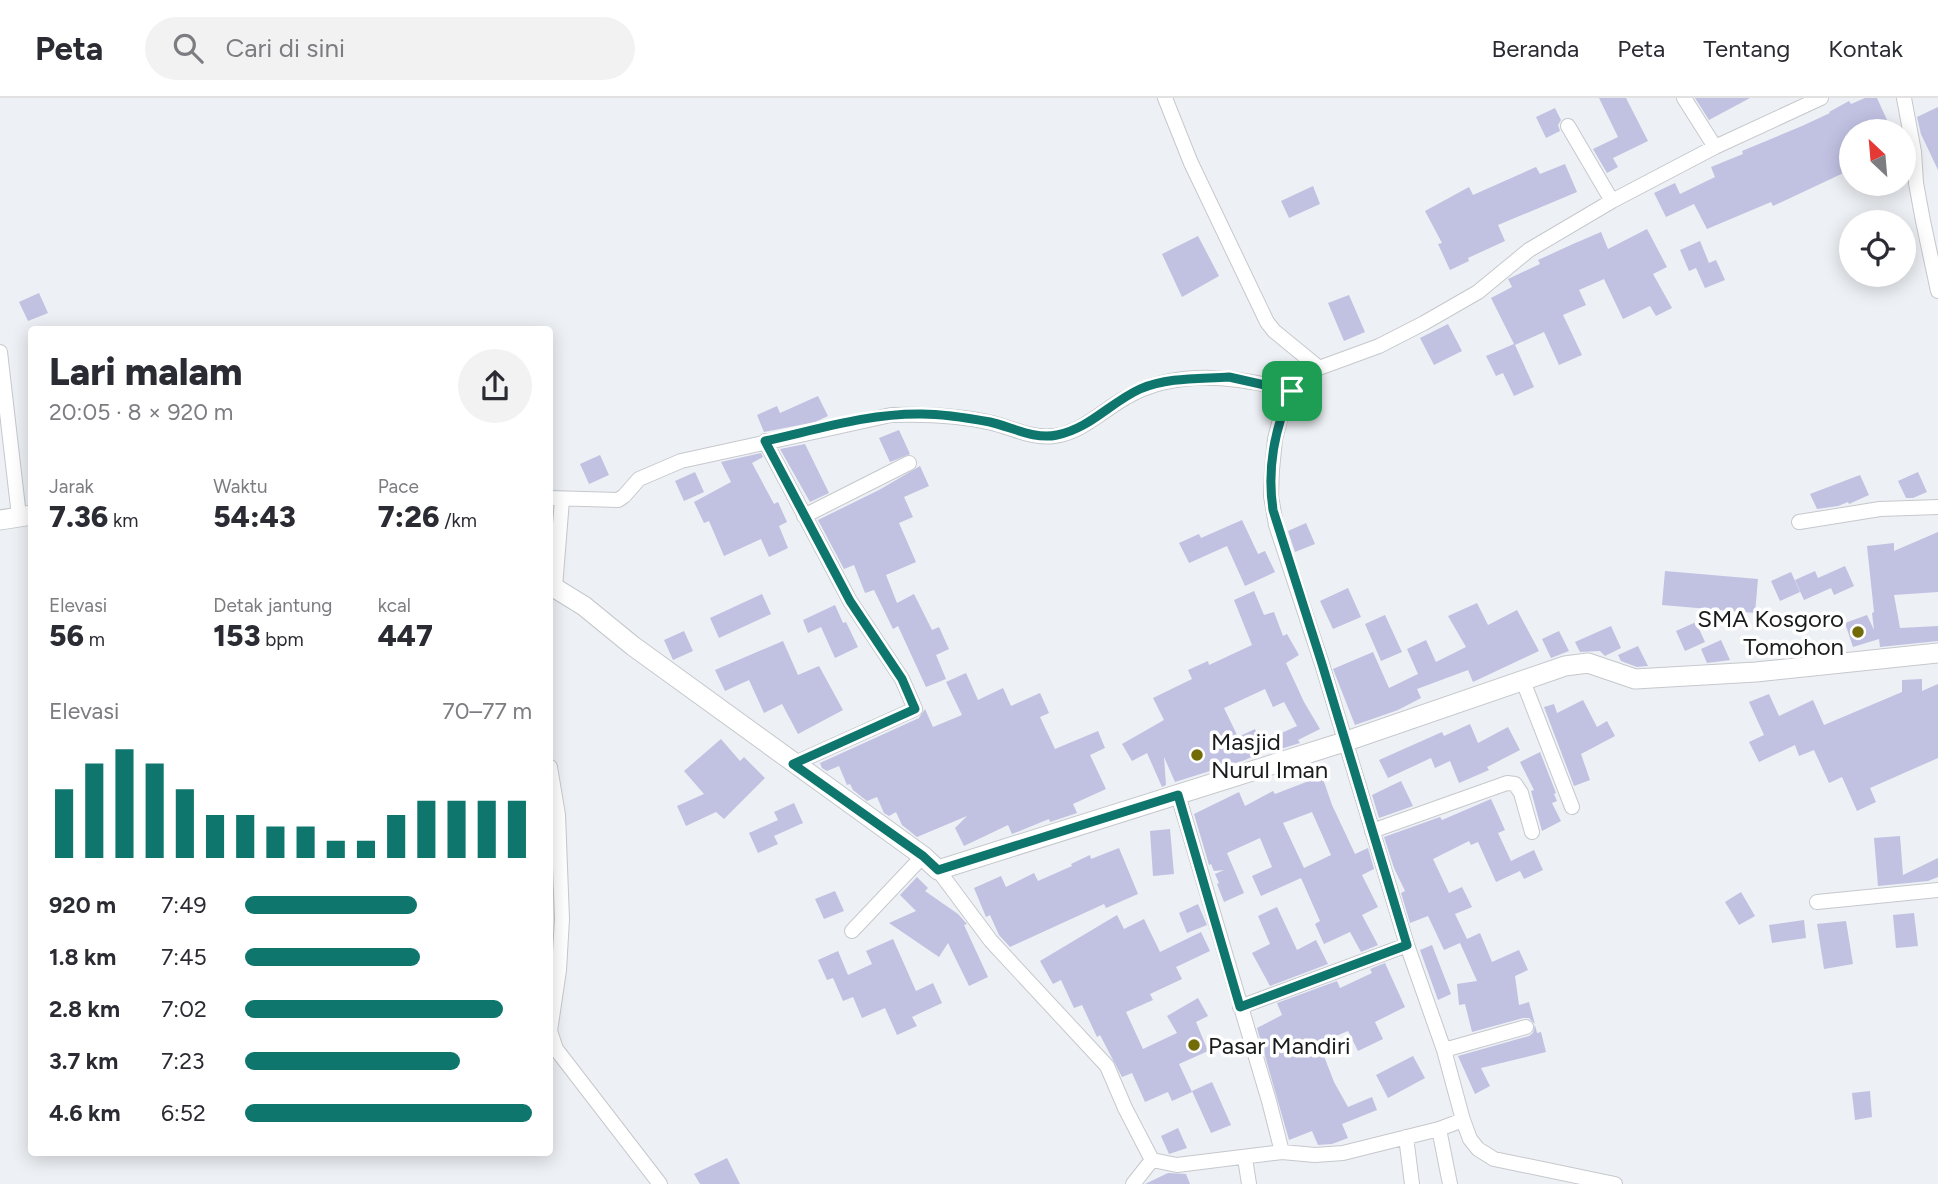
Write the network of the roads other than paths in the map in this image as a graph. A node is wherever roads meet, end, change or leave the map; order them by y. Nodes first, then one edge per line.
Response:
1 (1164, 98) edge
2 (1684, 98) edge
3 (1821, 98) edge
4 (1904, 98) edge
5 (1569, 126) dead end
6 (1715, 147) junction
7 (1612, 201) junction
8 (1938, 291) edge
9 (0, 352) edge
10 (1304, 378) junction
11 (765, 441) junction
12 (909, 463) dead end
13 (556, 499) edge
14 (1938, 507) edge
15 (804, 516) junction
16 (17, 517) edge
17 (1799, 522) dead end
18 (553, 564) edge
19 (553, 587) edge
20 (1938, 653) edge
21 (1523, 681) junction
22 (1344, 742) junction
23 (793, 764) junction
24 (553, 784) edge
25 (1178, 795) junction
26 (1572, 807) dead end
27 (1372, 831) junction
28 (1532, 832) dead end
29 (923, 856) junction
30 (938, 870) junction
31 (1938, 890) edge
32 (1817, 902) dead end
33 (852, 931) dead end
34 (1407, 945) junction
35 (1240, 1007) junction
36 (553, 1011) edge
37 (1526, 1027) dead end
38 (553, 1040) edge
39 (1444, 1050) junction
40 (1462, 1120) junction
41 (1440, 1129) junction
42 (1406, 1138) junction
43 (1282, 1152) junction
44 (1245, 1158) junction
45 (1152, 1160) junction
46 (660, 1184) edge
47 (1133, 1184) edge
48 (1250, 1184) edge
49 (1412, 1184) edge
50 (1450, 1184) edge
51 (1615, 1184) edge

1 - 10 street
2 - 6 street
3 - 6 street
4 - 8 street
5 - 7 street
6 - 7 street
7 - 10 street
9 - 16 street
10 - 11 street
10 - 22 street
11 - 13 street
11 - 15 street
12 - 15 street
13 - 18 street
14 - 17 street
15 - 23 street
19 - 23 street
20 - 21 street
21 - 22 street
21 - 26 street
22 - 25 street
22 - 27 street
23 - 29 street
24 - 36 street
25 - 30 street
25 - 35 street
27 - 28 street
27 - 34 street
29 - 30 street
29 - 33 street
30 - 45 street
31 - 32 street
34 - 35 street
34 - 39 street
35 - 43 street
37 - 39 street
38 - 46 street
39 - 40 street
40 - 41 street
40 - 51 street
41 - 42 street
41 - 50 street
42 - 43 street
42 - 49 street
43 - 44 street
44 - 45 street
44 - 48 street
45 - 47 street

